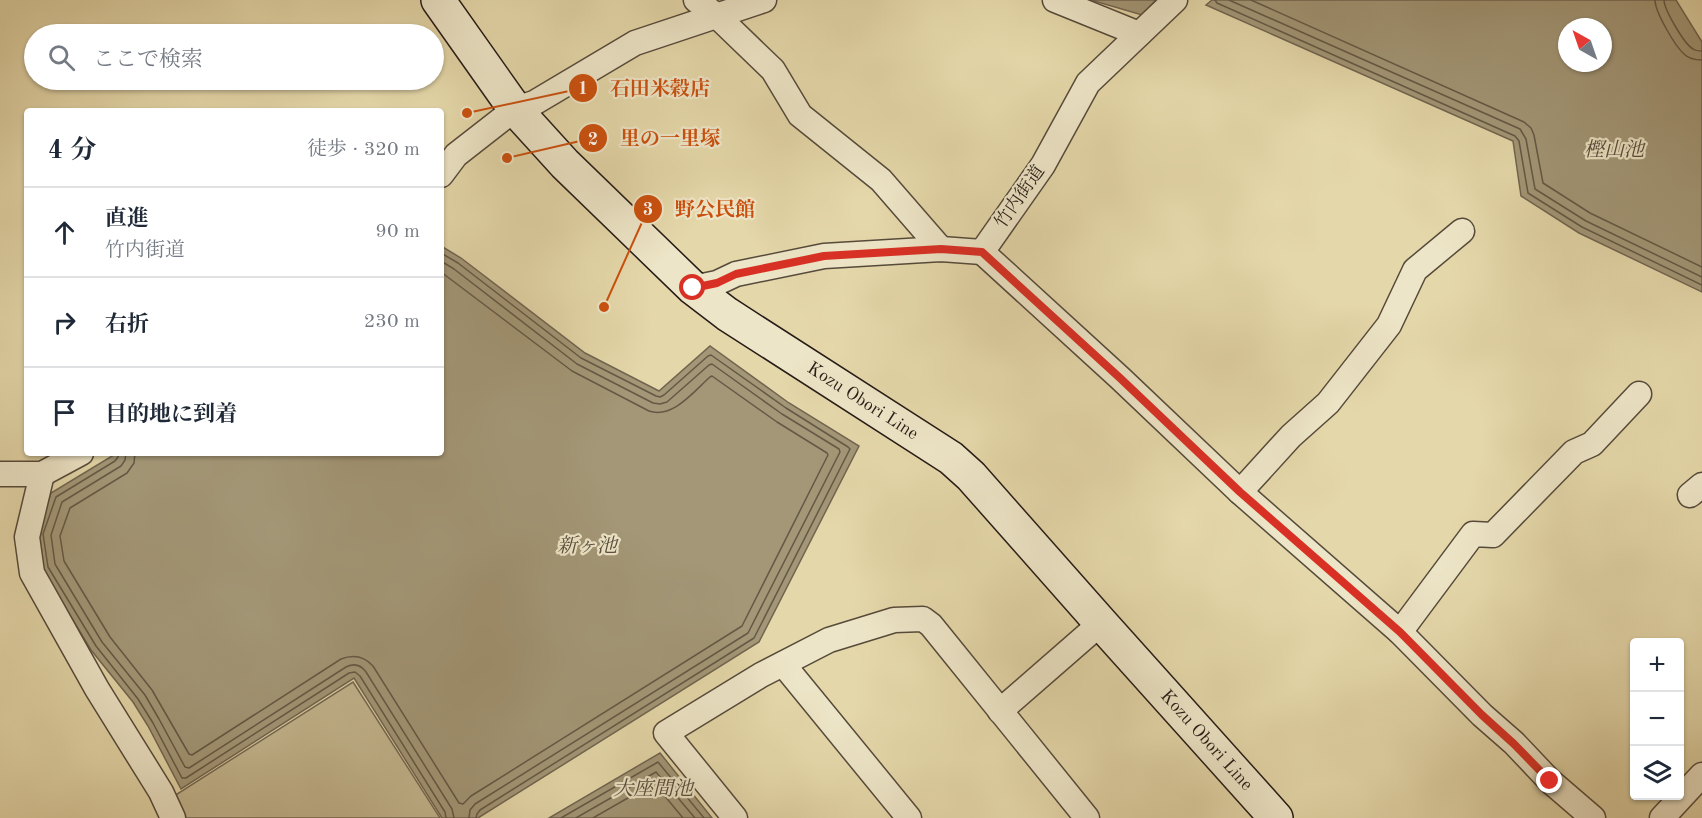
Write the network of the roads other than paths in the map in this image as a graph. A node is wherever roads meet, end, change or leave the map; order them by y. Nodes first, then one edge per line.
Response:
1 (438, 0) edge
2 (696, 0) edge
3 (764, 0) edge
4 (1055, 0) edge
5 (1175, 0) edge
6 (717, 16) junction
7 (1138, 34) junction
8 (515, 109) junction
9 (444, 171) edge
10 (1462, 231) dead end
11 (941, 249) junction
12 (982, 252) junction
13 (693, 288) junction
14 (1639, 394) dead end
15 (75, 456) edge
16 (0, 474) edge
17 (42, 474) junction
18 (1240, 492) junction
19 (1101, 623) junction
20 (1400, 632) junction
21 (783, 664) junction
22 (1000, 711) junction
23 (1702, 775) edge
24 (173, 818) edge
25 (735, 818) edge
26 (909, 818) edge
27 (1087, 818) edge
28 (1276, 818) edge
29 (1593, 818) edge
30 (1662, 818) edge

1 - 8 main road, Kozu Obori Line
2 - 6 street
3 - 6 street
4 - 7 street
5 - 7 street, 竹内街道
6 - 8 street
6 - 11 street
7 - 12 street, 竹内街道
8 - 9 street
8 - 13 main road, Kozu Obori Line
10 - 18 street
11 - 12 street
11 - 13 street
12 - 18 street
13 - 19 main road, Kozu Obori Line
14 - 20 street
15 - 17 street
16 - 17 street
17 - 24 street
18 - 20 street
19 - 22 street
19 - 28 main road, Kozu Obori Line
20 - 29 street
21 - 22 street
21 - 25 street
21 - 26 street
22 - 27 street
23 - 30 street

